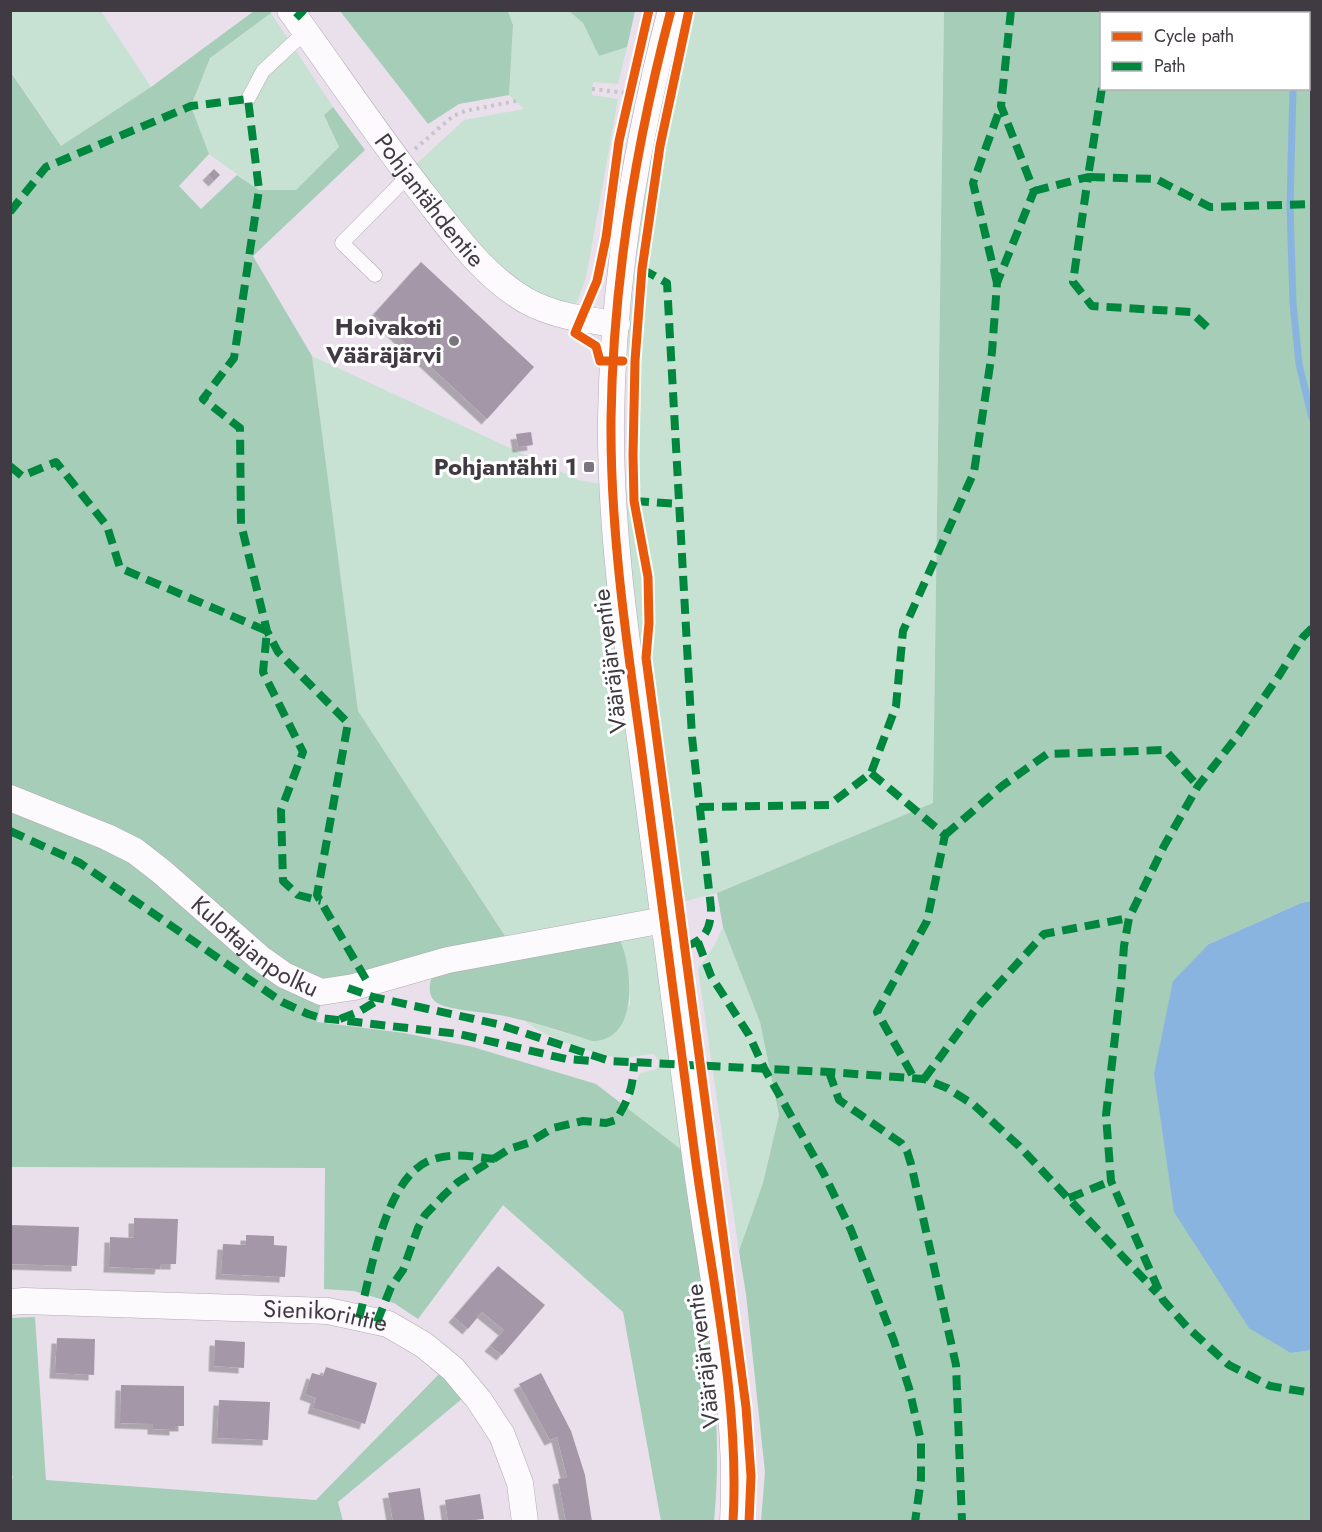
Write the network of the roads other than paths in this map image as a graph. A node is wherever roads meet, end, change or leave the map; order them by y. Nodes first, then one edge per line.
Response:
1 (290, 10) edge
2 (671, 10) edge
3 (305, 32) junction
4 (248, 99) dead end
5 (404, 170) junction
6 (375, 275) dead end
7 (617, 324) junction
8 (10, 798) edge
9 (664, 920) junction
10 (10, 1302) edge
11 (525, 1521) edge
12 (733, 1521) edge

1 - 3 street, Pohjantähdentie
2 - 7 street, Vääräjärventie
3 - 4 lane
3 - 5 street, Pohjantähdentie
5 - 6 lane
5 - 7 street, Pohjantähdentie
7 - 9 street, Vääräjärventie
8 - 9 street, Kulottajanpolku
9 - 12 street, Vääräjärventie
10 - 11 street, Sienikorintie

